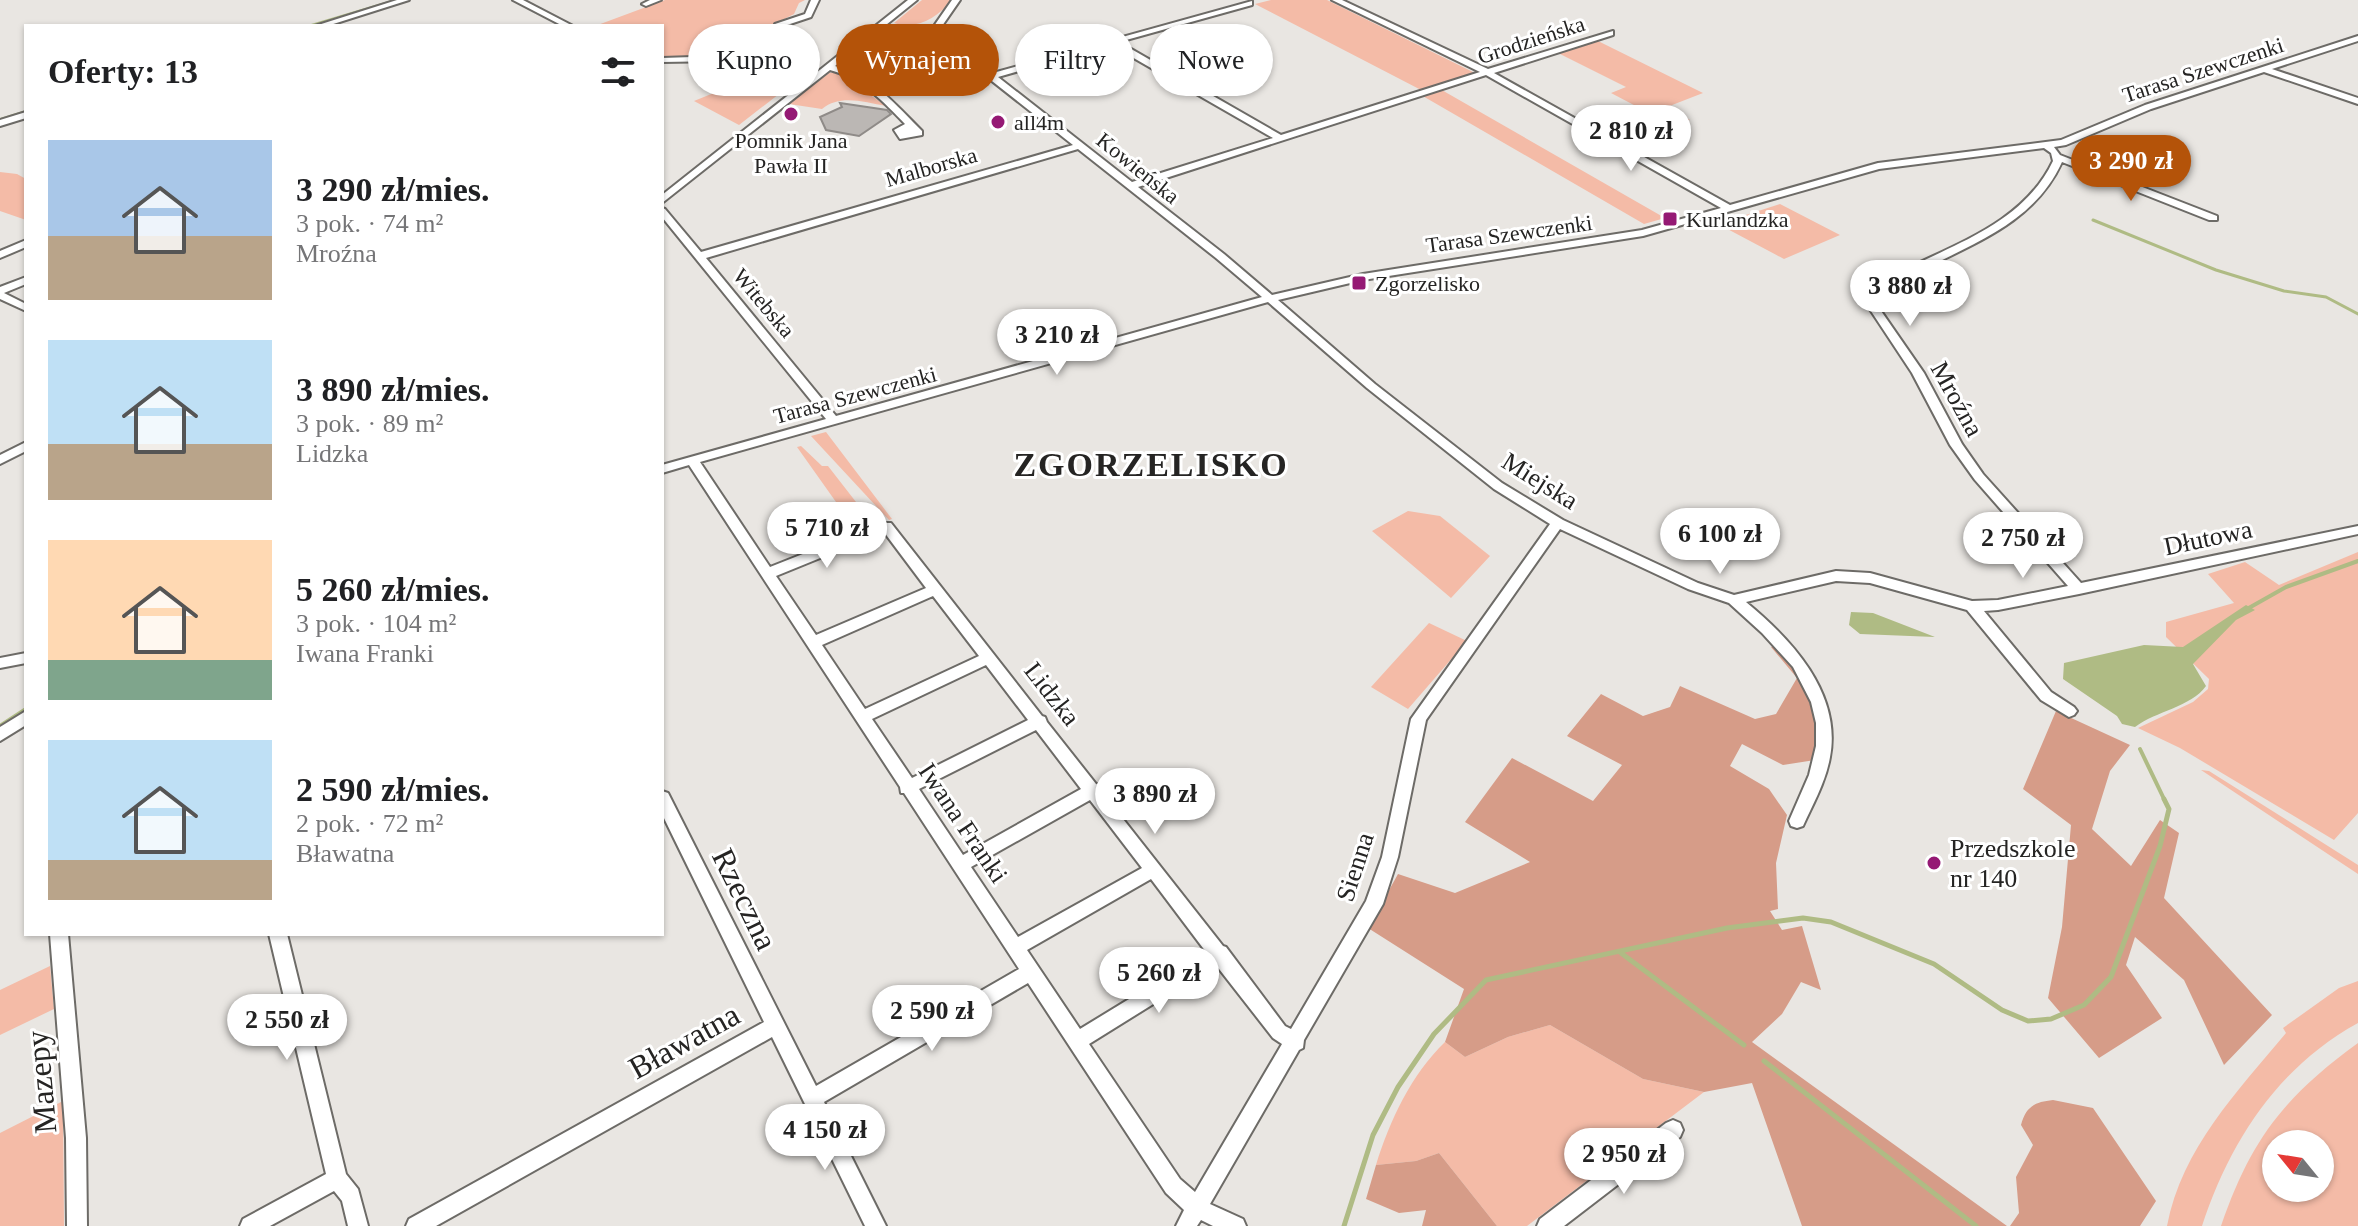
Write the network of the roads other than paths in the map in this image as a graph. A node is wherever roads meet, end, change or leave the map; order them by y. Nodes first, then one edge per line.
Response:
1 (405, 0) edge
2 (517, 0) edge
3 (657, 0) edge
4 (815, 0) edge
5 (913, 0) edge
6 (956, 0) edge
7 (1336, 0) edge
8 (1256, 1) edge
9 (646, 4) dead end
10 (326, 24) edge
11 (563, 24) edge
12 (783, 24) edge
13 (939, 24) edge
14 (1610, 33) dead end
15 (1134, 36) edge
16 (2358, 38) edge
17 (1134, 55) edge
18 (688, 59) edge
19 (664, 60) edge
20 (827, 67) junction
21 (2267, 70) junction
22 (820, 73) edge
23 (1486, 73) junction
24 (999, 82) edge
25 (792, 96) edge
26 (2358, 101) edge
27 (24, 116) edge
28 (0, 123) edge
29 (911, 125) dead end
30 (1280, 138) junction
31 (1081, 145) junction
32 (2047, 146) junction
33 (2059, 157) junction
34 (1131, 186) junction
35 (664, 198) edge
36 (1730, 209) junction
37 (664, 213) edge
38 (2213, 218) dead end
39 (24, 244) edge
40 (0, 255) edge
41 (700, 256) junction
42 (24, 281) edge
43 (0, 293) edge
44 (1269, 298) junction
45 (24, 307) edge
46 (835, 422) junction
47 (24, 447) edge
48 (0, 460) edge
49 (692, 460) junction
50 (664, 467) edge
51 (1558, 523) junction
52 (2358, 530) edge
53 (767, 574) junction
54 (936, 589) junction
55 (2079, 589) junction
56 (1734, 600) junction
57 (1972, 606) junction
58 (812, 643) junction
59 (990, 657) junction
60 (24, 658) edge
61 (0, 663) edge
62 (2069, 711) dead end
63 (862, 717) junction
64 (24, 718) edge
65 (1040, 721) junction
66 (0, 735) edge
67 (907, 788) junction
68 (1094, 790) junction
69 (664, 802) edge
70 (1797, 821) dead end
71 (959, 865) junction
72 (1154, 869) junction
73 (59, 936) edge
74 (278, 936) edge
75 (1014, 948) junction
76 (1220, 953) junction
77 (1031, 972) junction
78 (774, 1026) junction
79 (1076, 1042) junction
80 (1296, 1042) junction
81 (813, 1098) junction
82 (1673, 1130) dead end
83 (337, 1179) junction
84 (1192, 1217) edge
85 (77, 1226) edge
86 (250, 1226) edge
87 (358, 1226) edge
88 (416, 1226) edge
89 (876, 1226) edge
90 (1236, 1226) edge
91 (1547, 1226) edge

1 - 10 street
2 - 11 street
3 - 9 street
4 - 12 street
5 - 20 street
6 - 13 street, Kowieńska
7 - 23 street
8 - 15 street
14 - 23 street, Grodzieńska
16 - 21 street, Tarasa Szewczenki
17 - 30 street
18 - 19 street
20 - 22 street
20 - 29 street
21 - 26 street
21 - 32 street, Tarasa Szewczenki
23 - 30 street, Grodzieńska
23 - 36 street
24 - 31 street, Kowieńska
25 - 35 street
27 - 28 street
30 - 34 street, Grodzieńska
31 - 34 street, Kowieńska
31 - 41 street, Malborska
32 - 33 street
32 - 36 street, Tarasa Szewczenki
33 - 38 street
33 - 55 street, Mroźna
34 - 44 street, Kowieńska
36 - 44 street, Tarasa Szewczenki
37 - 41 street, Witebska
39 - 40 street
41 - 46 street, Witebska
42 - 43 street
43 - 45 street
44 - 46 street, Tarasa Szewczenki
44 - 51 street, Miejska
46 - 49 street, Tarasa Szewczenki
47 - 48 street
49 - 50 street, Tarasa Szewczenki
49 - 53 street, Iwana Franki
51 - 56 street, Miejska
51 - 80 street, Sienna
52 - 55 street, Dłutowa
53 - 54 street, Lidzka
53 - 58 street, Iwana Franki
54 - 58 street
54 - 59 street, Lidzka
55 - 57 street, Dłutowa
56 - 57 street
56 - 70 street
57 - 62 street
58 - 63 street, Iwana Franki
59 - 63 street
59 - 65 street, Lidzka
60 - 61 street
63 - 67 street, Iwana Franki
64 - 66 street
65 - 67 street
65 - 68 street, Lidzka
67 - 71 street, Iwana Franki
68 - 71 street
68 - 72 street, Lidzka
69 - 78 street, Rzeczna
71 - 75 street, Iwana Franki
72 - 75 street
72 - 76 street, Lidzka
73 - 85 street, Mazepy
74 - 83 street
75 - 77 street, Iwana Franki
76 - 79 street
76 - 80 street, Lidzka
77 - 79 street, Iwana Franki
77 - 81 street
78 - 81 street, Bławatna
78 - 88 street, Bławatna
79 - 84 street, Iwana Franki
80 - 84 street, Sienna
81 - 89 street
82 - 91 street
83 - 86 street
83 - 87 street
84 - 90 street

